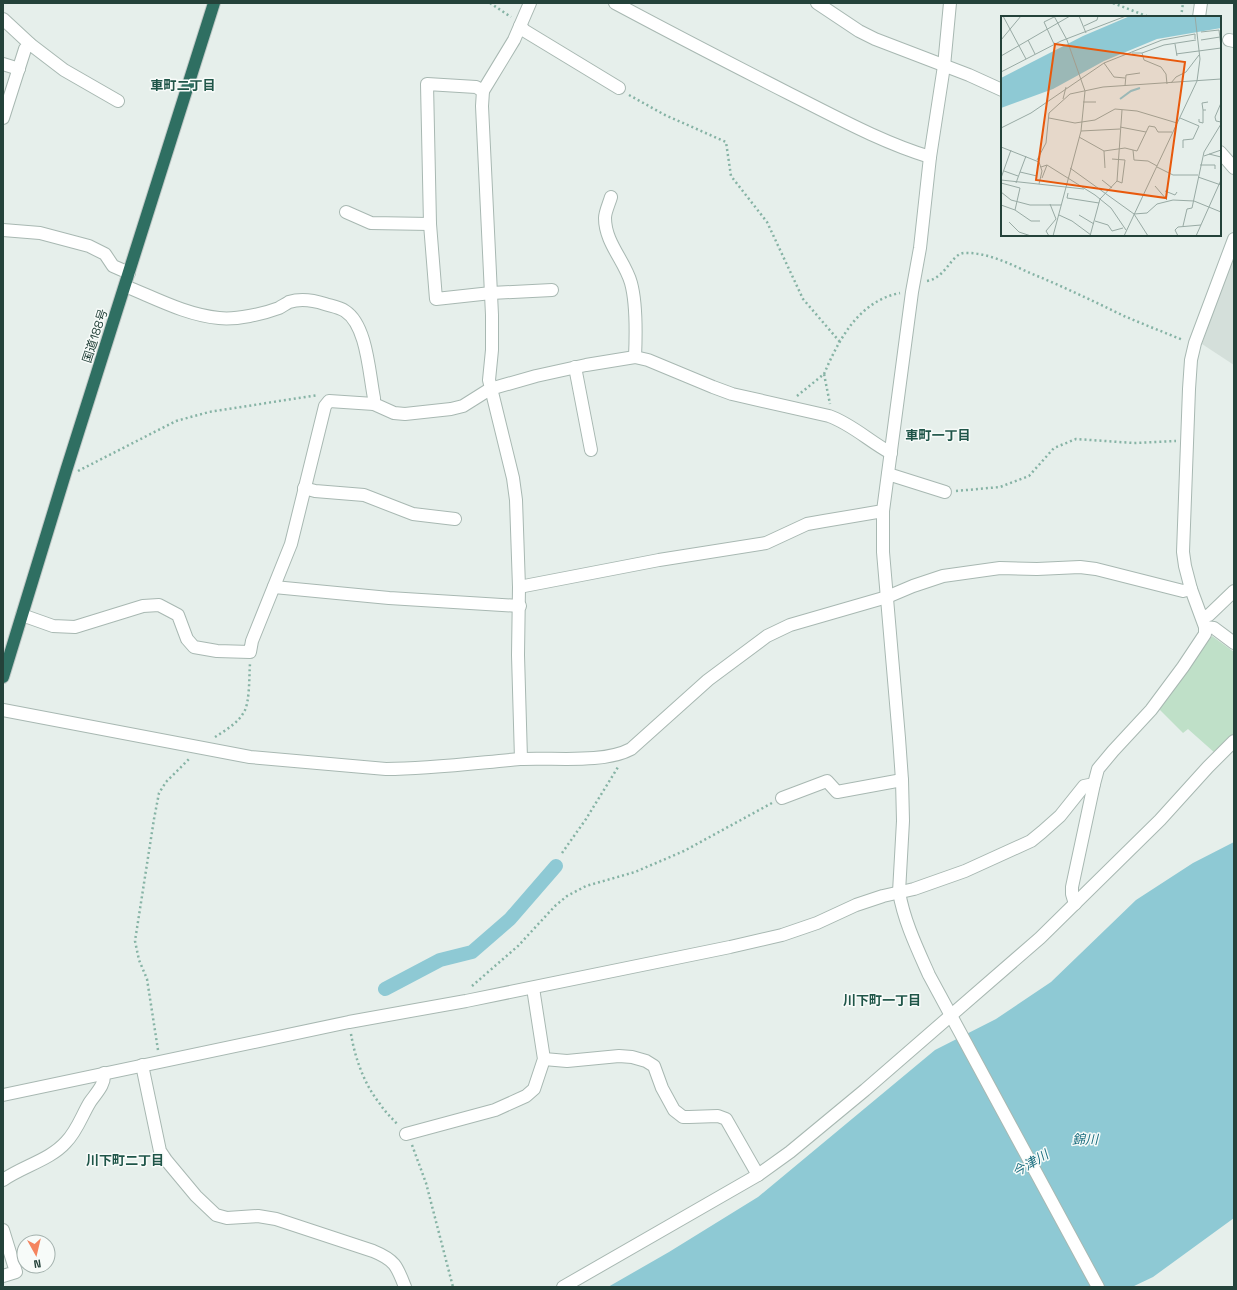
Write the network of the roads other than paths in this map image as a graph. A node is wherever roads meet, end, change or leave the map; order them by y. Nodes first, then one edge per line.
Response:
1 (214, 3) edge
2 (530, 3) edge
3 (615, 3) edge
4 (817, 3) edge
5 (950, 3) edge
6 (1201, 3) edge
7 (1199, 16) edge
8 (3, 19) edge
9 (520, 26) junction
10 (30, 44) junction
11 (3, 64) edge
12 (944, 66) junction
13 (19, 69) junction
14 (619, 88) road end
15 (1001, 90) edge
16 (483, 91) junction
17 (118, 101) dead end
18 (3, 118) edge
19 (1221, 153) edge
20 (930, 157) junction
21 (1234, 168) edge
22 (611, 197) dead end
23 (346, 212) dead end
24 (430, 224) junction
25 (3, 230) edge
26 (1234, 239) edge
27 (129, 274) junction
28 (125, 286) junction
29 (552, 290) dead end
30 (491, 293) junction
31 (635, 357) junction
32 (575, 367) junction
33 (490, 389) junction
34 (374, 404) junction
35 (591, 450) dead end
36 (892, 453) junction
37 (888, 474) junction
38 (304, 488) junction
39 (944, 492) road end
40 (883, 511) junction
41 (455, 519) dead end
42 (274, 587) junction
43 (520, 587) junction
44 (1191, 589) junction
45 (1234, 591) edge
46 (887, 597) junction
47 (520, 606) junction
48 (22, 616) junction
49 (1204, 622) junction
50 (1234, 643) edge
51 (3, 677) edge
52 (3, 710) edge
53 (1234, 741) edge
54 (521, 759) junction
55 (902, 780) junction
56 (1094, 784) junction
57 (782, 798) road end
58 (899, 892) junction
59 (1075, 904) junction
60 (533, 988) junction
61 (950, 1014) junction
62 (544, 1059) junction
63 (142, 1065) junction
64 (104, 1073) junction
65 (3, 1095) edge
66 (406, 1134) road end
67 (758, 1175) junction
68 (3, 1180) edge
69 (3, 1230) edge
70 (3, 1276) edge
71 (406, 1287) edge
72 (563, 1287) edge
73 (1098, 1287) edge

1 - 27 highway, 国道188号
2 - 9 street
3 - 20 street
4 - 12 street
5 - 12 street
6 - 7 street
8 - 10 street
9 - 14 street
9 - 16 street
10 - 13 street
10 - 17 street
11 - 13 street
12 - 15 street
12 - 20 street
13 - 18 street
16 - 24 street
16 - 30 street
19 - 21 street
20 - 36 street
22 - 31 street
23 - 24 street
24 - 30 street
25 - 27 street
26 - 44 street
27 - 28 highway, 国道188号
28 - 34 street
28 - 48 highway, 国道188号
29 - 30 street
30 - 33 street
31 - 32 street
31 - 36 street
32 - 33 street
32 - 35 street
33 - 34 street
33 - 43 street
34 - 38 street
36 - 37 street
37 - 39 street
37 - 40 street
38 - 41 street
38 - 42 street
40 - 43 street
40 - 46 street
42 - 47 street
42 - 48 street
43 - 47 street
44 - 46 street
44 - 49 street
45 - 49 street
46 - 54 street
46 - 55 street
47 - 54 street
48 - 51 highway, 国道188号
49 - 50 street
49 - 56 street
52 - 54 street
53 - 59 street
55 - 57 street
55 - 58 street
56 - 58 street
56 - 59 street
58 - 60 street
58 - 61 street
59 - 61 street
60 - 62 street
60 - 63 street
61 - 67 street
61 - 73 street
62 - 66 street
62 - 67 street
63 - 64 street
63 - 71 street
64 - 65 street
64 - 68 street
67 - 72 street
69 - 70 street

